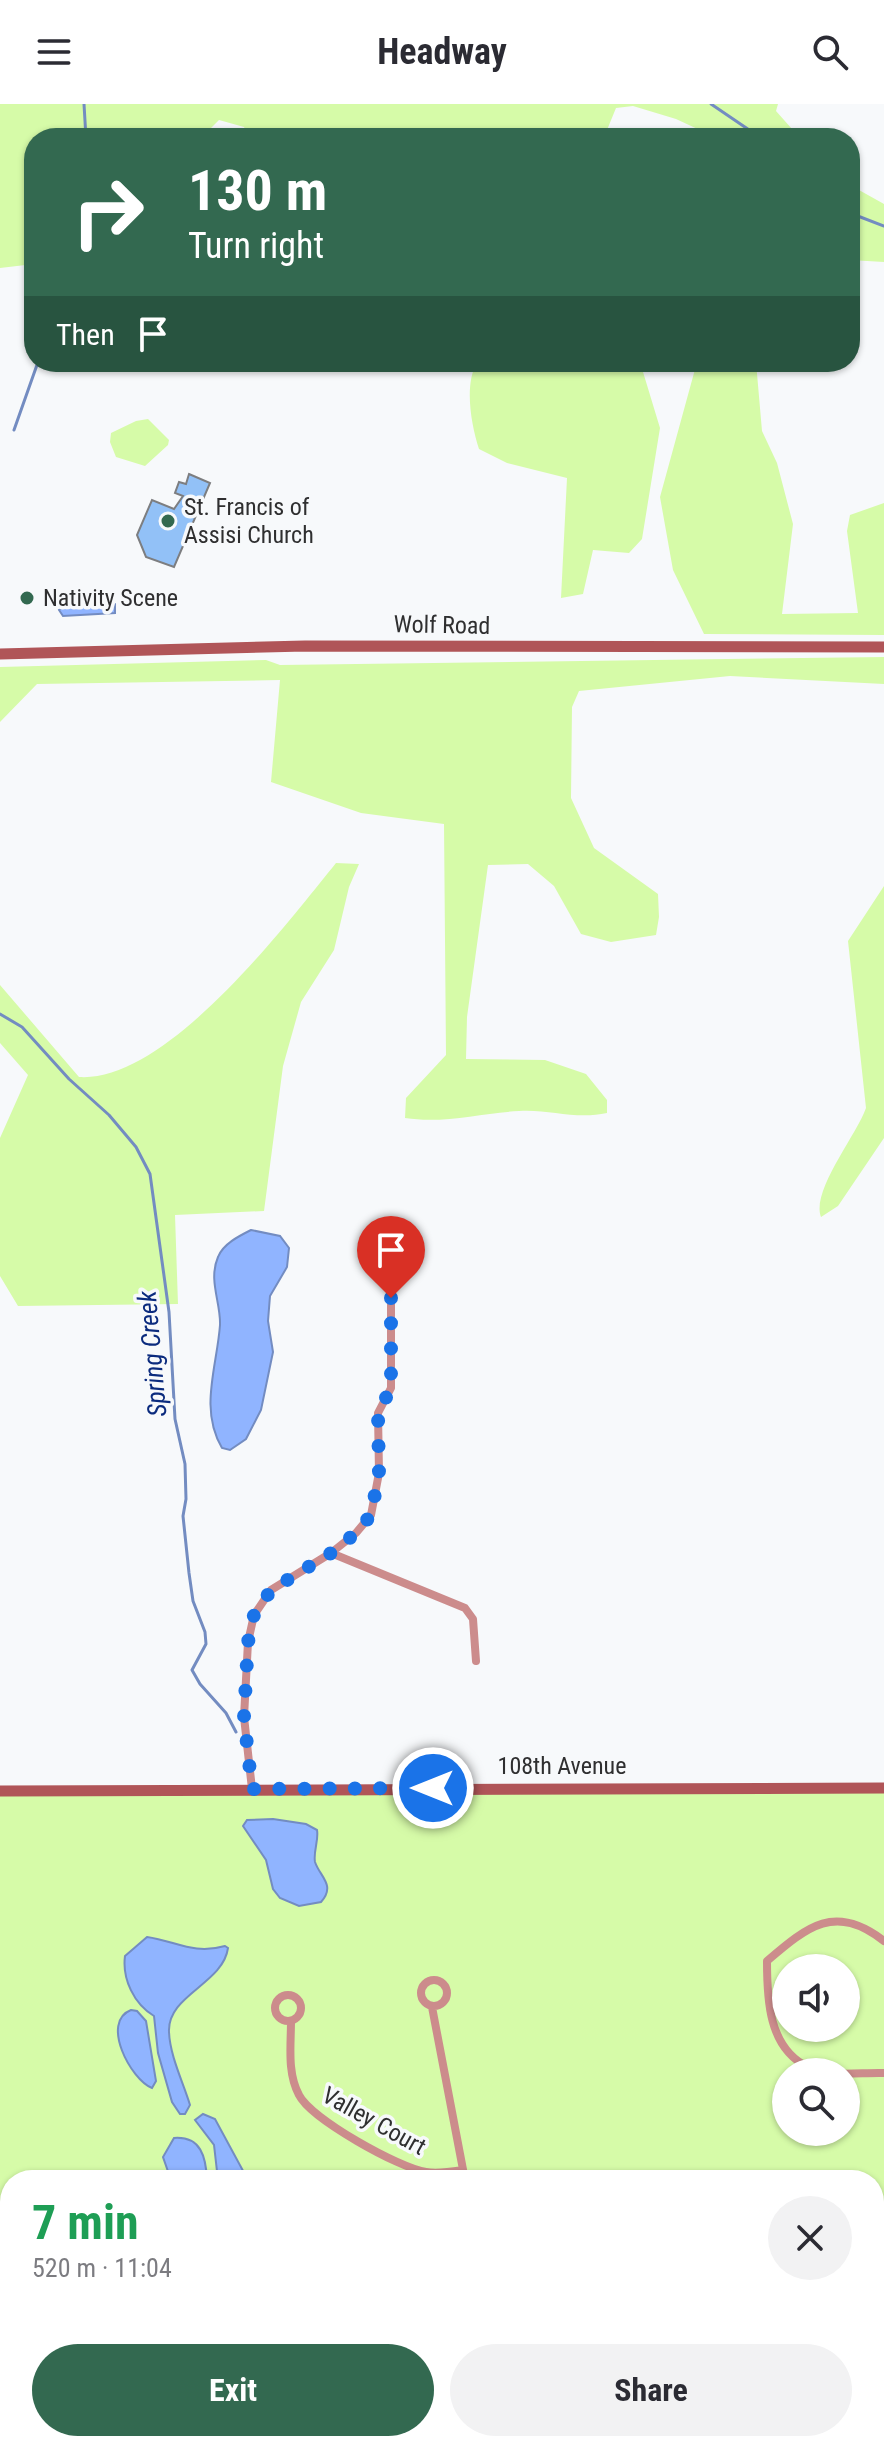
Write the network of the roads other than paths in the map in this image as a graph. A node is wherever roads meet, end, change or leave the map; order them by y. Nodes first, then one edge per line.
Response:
1 (884, 647) edge
2 (0, 654) edge
3 (391, 1238) dead end
4 (331, 1553) junction
5 (476, 1661) dead end
6 (884, 1788) edge
7 (252, 1789) junction
8 (0, 1791) edge
9 (884, 1941) edge
10 (432, 2007) dead end
11 (291, 2021) dead end
12 (884, 2073) edge
13 (418, 2170) edge
14 (463, 2170) edge

1 - 2 street, Wolf Road
3 - 4 street
4 - 5 street
4 - 7 street
6 - 7 street, 108th Avenue
7 - 8 street, 108th Avenue
9 - 12 street
10 - 14 street
11 - 13 street, Valley Court

